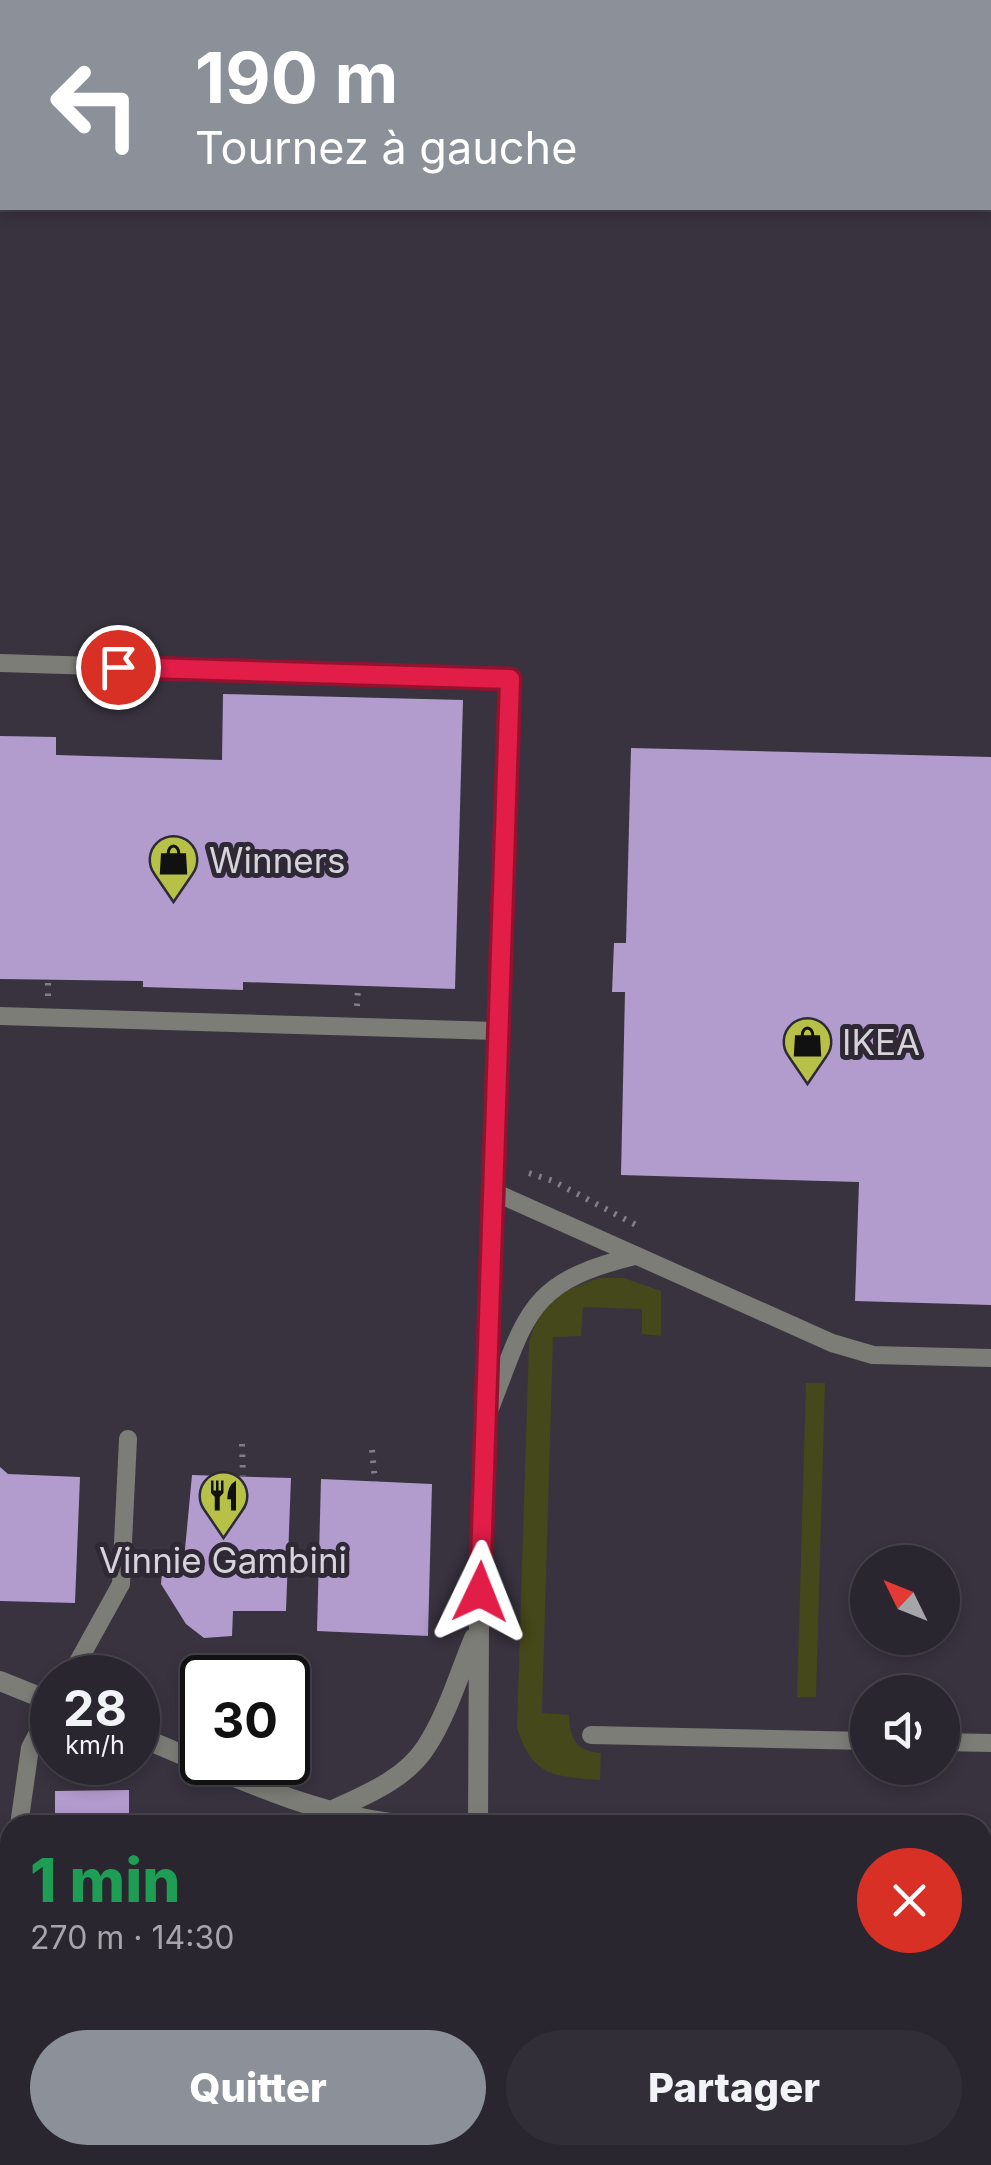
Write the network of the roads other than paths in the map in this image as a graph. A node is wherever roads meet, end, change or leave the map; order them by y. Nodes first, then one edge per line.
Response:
1 (0, 663) edge
2 (0, 1016) edge
3 (496, 1031) junction
4 (494, 1192) junction
5 (635, 1256) junction
6 (991, 1358) edge
7 (488, 1414) junction
8 (128, 1439) dead end
9 (478, 1627) junction
10 (82, 1655) edge
11 (0, 1682) edge
12 (30, 1695) edge
13 (591, 1736) dead end
14 (850, 1741) edge
15 (960, 1742) edge
16 (991, 1743) edge
17 (160, 1745) edge
18 (30, 1748) edge
19 (329, 1812) junction
20 (20, 1815) edge
21 (342, 1815) edge
22 (478, 1815) edge

1 - 3 lane
2 - 3 lane
3 - 4 lane
4 - 5 lane
4 - 7 street
5 - 6 lane
5 - 7 lane
7 - 9 street
8 - 10 lane
9 - 19 street
9 - 22 street
11 - 12 street
13 - 14 lane
15 - 16 lane
17 - 19 street
18 - 20 lane
19 - 21 street

